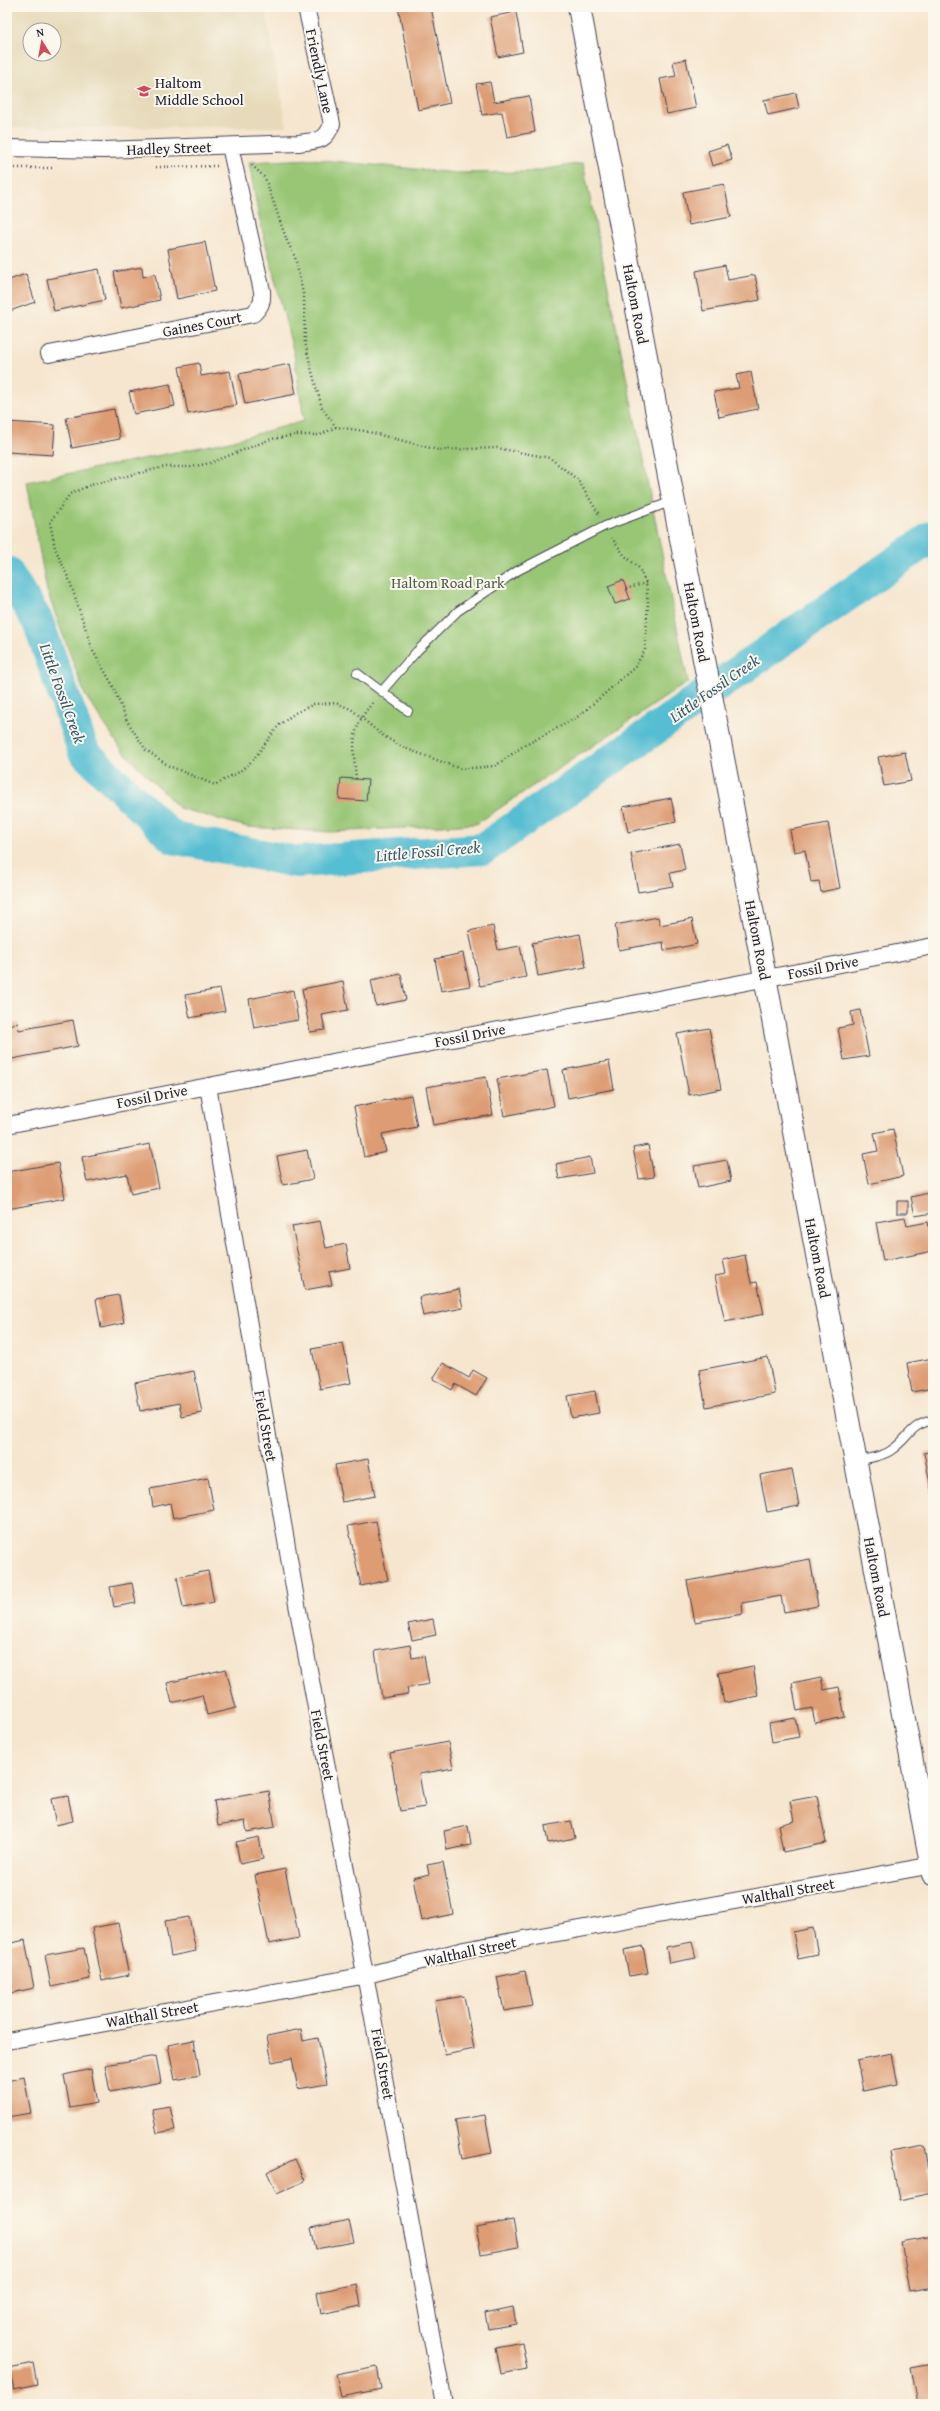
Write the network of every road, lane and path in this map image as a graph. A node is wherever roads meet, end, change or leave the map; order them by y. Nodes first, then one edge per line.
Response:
1 (306, 7) edge
2 (579, 7) edge
3 (328, 134) joint
4 (230, 146) junction
5 (7, 148) edge
6 (249, 162) dead end
7 (49, 354) dead end
8 (336, 427) junction
9 (674, 501) junction
10 (606, 526) junction
11 (646, 583) junction
12 (626, 589) dead end
13 (357, 673) dead end
14 (382, 691) junction
15 (408, 711) dead end
16 (361, 717) junction
17 (356, 779) dead end
18 (933, 946) edge
19 (766, 978) junction
20 (208, 1086) junction
21 (7, 1125) edge
22 (933, 1420) edge
23 (856, 1461) junction
24 (932, 1868) edge
25 (367, 1975) junction
26 (7, 2040) edge
27 (444, 2404) edge

1 - 3 street, Friendly Lane
2 - 9 main road, Haltom Road
3 - 4 street, Hadley Street
4 - 5 street, Hadley Street
4 - 7 street, Gaines Court
6 - 8 path
8 - 10 path
8 - 16 path
9 - 10 lane
9 - 19 main road, Haltom Road
10 - 11 path
10 - 14 lane
11 - 12 path
11 - 16 path
13 - 14 lane
14 - 15 lane
14 - 16 path
16 - 17 path
18 - 19 street, Fossil Drive
19 - 20 street, Fossil Drive
19 - 23 main road, Haltom Road
20 - 21 street, Fossil Drive
20 - 25 street, Field Street
22 - 23 lane
23 - 24 main road, Haltom Road
24 - 25 street, Walthall Street
25 - 26 street, Walthall Street
25 - 27 street, Field Street

